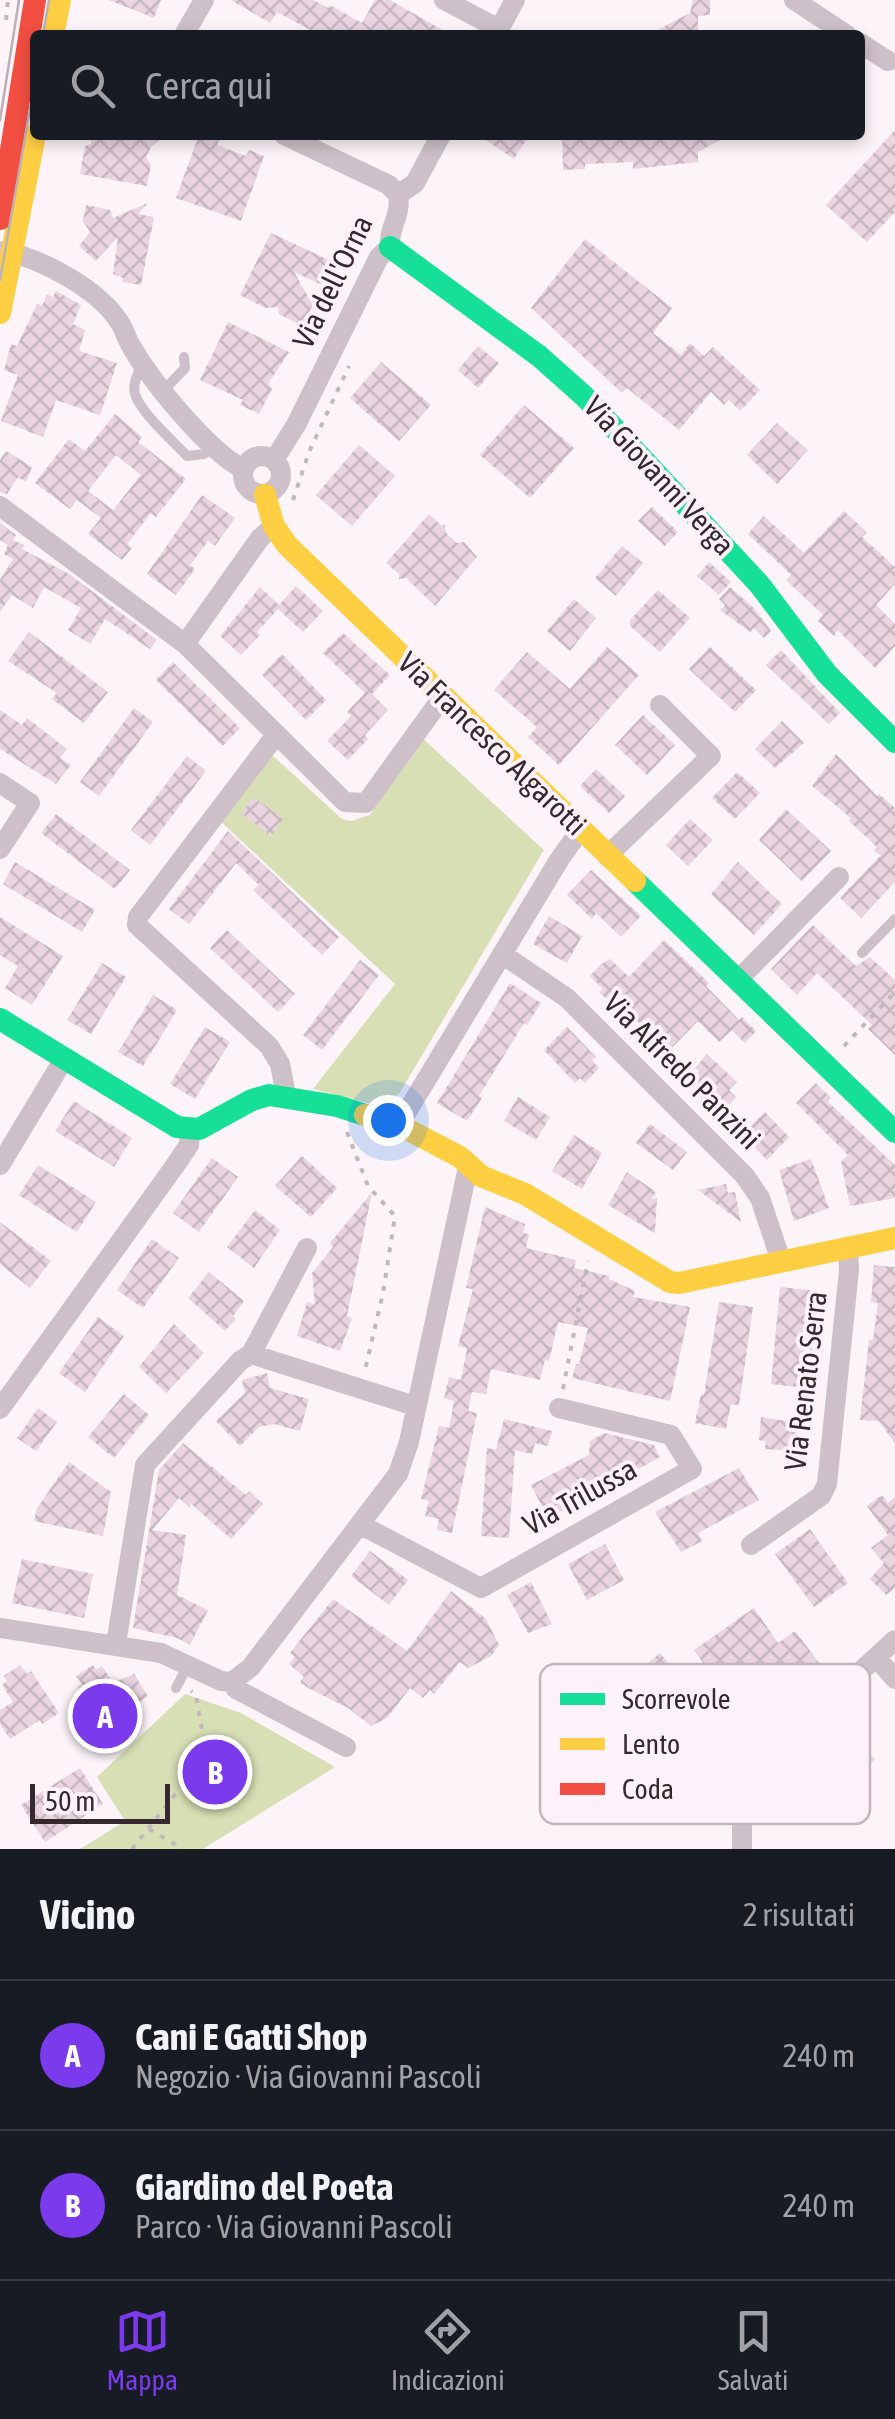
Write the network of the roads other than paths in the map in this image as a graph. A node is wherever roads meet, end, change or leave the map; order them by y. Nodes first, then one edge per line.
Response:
1 (35, 0) edge
2 (444, 0) edge
3 (515, 0) edge
4 (795, 0) edge
5 (202, 3) edge
6 (30, 30) edge
7 (187, 30) edge
8 (495, 30) edge
9 (499, 30) edge
10 (840, 30) edge
11 (30, 31) edge
12 (865, 46) edge
13 (888, 62) dead end
14 (34, 140) edge
15 (300, 140) edge
16 (439, 140) edge
17 (398, 195) junction
18 (0, 219) edge
19 (390, 246) junction
20 (7, 252) edge
21 (0, 312) edge
22 (184, 357) dead end
23 (144, 362) junction
24 (164, 390) junction
25 (212, 447) junction
26 (274, 460) junction
27 (243, 469) junction
28 (265, 494) junction
29 (0, 506) edge
30 (274, 526) junction
31 (185, 644) junction
32 (444, 695) junction
33 (660, 705) dead end
34 (276, 735) junction
35 (895, 742) edge
36 (0, 783) edge
37 (582, 830) junction
38 (0, 848) edge
39 (607, 856) junction
40 (838, 877) dead end
41 (895, 919) edge
42 (502, 954) junction
43 (862, 954) dead end
44 (738, 980) junction
45 (0, 1019) edge
46 (274, 1052) junction
47 (64, 1059) junction
48 (286, 1095) junction
49 (252, 1100) junction
50 (399, 1124) junction
51 (190, 1130) junction
52 (895, 1132) edge
53 (0, 1165) edge
54 (468, 1168) junction
55 (895, 1238) edge
56 (848, 1247) junction
57 (307, 1248) dead end
58 (780, 1261) junction
59 (251, 1354) junction
60 (416, 1406) junction
61 (559, 1408) road end
62 (0, 1409) edge
63 (361, 1524) junction
64 (751, 1546) dead end
65 (0, 1628) edge
66 (895, 1640) edge
67 (116, 1644) junction
68 (876, 1657) junction
69 (868, 1664) edge
70 (895, 1680) edge
71 (232, 1682) junction
72 (346, 1747) dead end

1 - 6 street
2 - 8 street
3 - 9 street
4 - 10 street
5 - 7 street
11 - 18 street
12 - 13 street
14 - 20 street
15 - 17 street
16 - 17 street, Via dell'Orna
17 - 19 street, Via dell'Orna
19 - 26 street, Via dell'Orna
19 - 35 street, Via Giovanni Verga
20 - 21 street
20 - 23 street
22 - 24 lane
23 - 24 street
23 - 25 lane
24 - 25 street
25 - 27 street
26 - 27 street
26 - 28 street, Via dell'Orna
27 - 28 street
28 - 30 street, Via Francesco Algarotti
29 - 31 street
30 - 31 street
30 - 32 street, Via Francesco Algarotti
31 - 34 street
32 - 34 street
32 - 37 street, Via Francesco Algarotti
33 - 39 street
34 - 46 street
36 - 38 street
37 - 39 street, Via Francesco Algarotti
37 - 42 street
39 - 44 street, Via Francesco Algarotti
40 - 44 street
41 - 43 lane
42 - 50 street
42 - 58 street, Via Alfredo Panzini
44 - 52 street, Via Francesco Algarotti
45 - 47 street
46 - 48 street
46 - 49 street
47 - 51 street
47 - 53 street
48 - 49 street
48 - 50 street
49 - 51 street
50 - 54 street
51 - 62 street
54 - 58 street
54 - 60 street
55 - 56 street
56 - 58 street
56 - 64 street, Via Renato Serra
57 - 59 street
59 - 60 street
59 - 67 street
60 - 63 street
61 - 63 street, Via Trilussa
63 - 71 street
65 - 67 street
66 - 68 street
67 - 71 street
68 - 69 street
68 - 70 street
71 - 72 street

